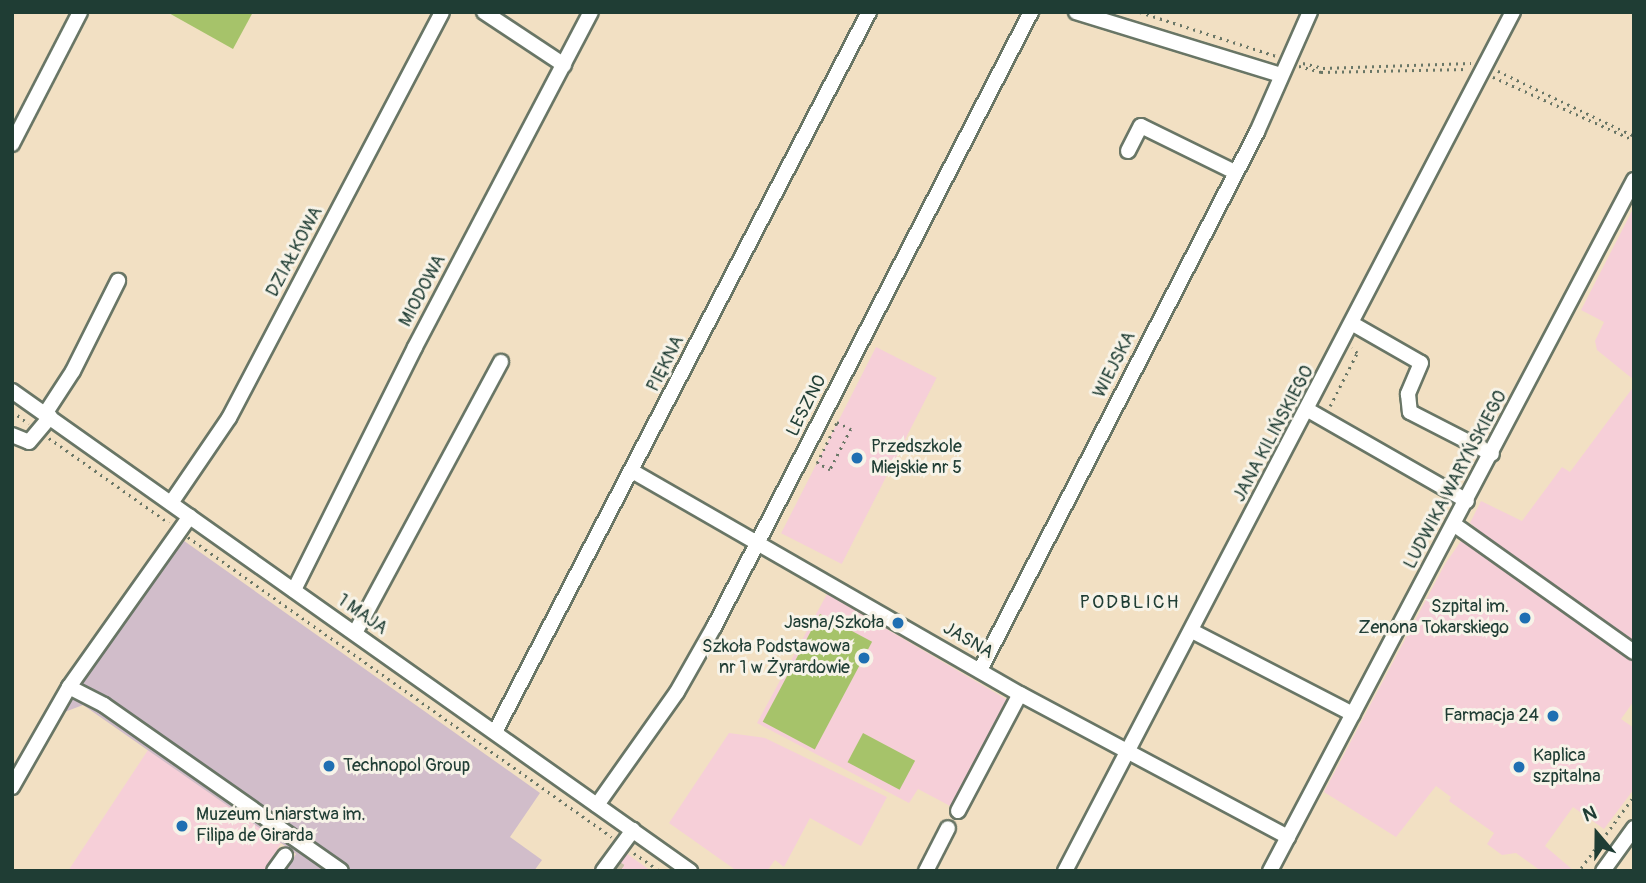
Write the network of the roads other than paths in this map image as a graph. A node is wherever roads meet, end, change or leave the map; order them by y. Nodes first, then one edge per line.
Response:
1 (80, 12) edge
2 (442, 12) edge
3 (484, 12) edge
4 (591, 12) edge
5 (869, 12) edge
6 (1031, 12) edge
7 (1076, 12) edge
8 (1310, 12) edge
9 (1513, 12) edge
10 (564, 65) junction
11 (1286, 66) junction
12 (12, 144) edge
13 (1128, 151) dead end
14 (1235, 172) junction
15 (1634, 180) edge
16 (118, 281) dead end
17 (1353, 324) junction
18 (501, 362) dead end
19 (12, 391) edge
20 (1308, 410) junction
21 (47, 415) junction
22 (12, 435) edge
23 (1492, 454) junction
24 (632, 471) junction
25 (1467, 501) junction
26 (171, 503) junction
27 (190, 516) junction
28 (1455, 525) junction
29 (759, 540) junction
30 (294, 590) junction
31 (1192, 631) junction
32 (355, 634) junction
33 (1634, 652) edge
34 (980, 670) junction
35 (69, 687) junction
36 (1020, 694) junction
37 (1353, 714) junction
38 (495, 732) junction
39 (1126, 751) junction
40 (12, 787) edge
41 (597, 805) junction
42 (958, 811) dead end
43 (948, 828) dead end
44 (1634, 828) edge
45 (633, 830) junction
46 (1288, 837) junction
47 (285, 856) dead end
48 (274, 871) edge
49 (341, 871) edge
50 (603, 871) edge
51 (690, 871) edge
52 (926, 871) edge
53 (1065, 871) edge
54 (1270, 871) edge
55 (1603, 871) edge

1 - 12 street
2 - 26 street, DZIAŁKOWA
3 - 10 street
4 - 10 street, MIODOWA
5 - 24 street, PIĘKNA
6 - 29 street, LESZNO
7 - 11 street
8 - 11 street, WIEJSKA
9 - 17 street, JANA KILIŃSKIEGO
10 - 30 street, MIODOWA
11 - 14 street, WIEJSKA
13 - 14 street
14 - 34 street, WIEJSKA
15 - 23 street, LUDWIKA WARYŃSKIEGO
16 - 21 street
17 - 20 street, JANA KILIŃSKIEGO
17 - 23 street
18 - 32 street
19 - 21 street, 1 MAJA
20 - 25 street
20 - 31 street, JANA KILIŃSKIEGO
21 - 22 street
21 - 26 street, 1 MAJA
23 - 25 street, LUDWIKA WARYŃSKIEGO
24 - 29 street, JASNA
24 - 38 street, PIĘKNA
25 - 28 street, LUDWIKA WARYŃSKIEGO
26 - 27 street, 1 MAJA
27 - 30 street, 1 MAJA
27 - 35 street
28 - 33 street
28 - 37 street, LUDWIKA WARYŃSKIEGO
29 - 34 street, JASNA
29 - 41 street, LESZNO
30 - 32 street, 1 MAJA
31 - 37 street
31 - 39 street, JANA KILIŃSKIEGO
32 - 38 street, 1 MAJA
34 - 36 street, JASNA
35 - 40 street
35 - 49 street
36 - 39 street, JASNA
36 - 42 street
37 - 46 street, LUDWIKA WARYŃSKIEGO
38 - 41 street, 1 MAJA
39 - 46 street, JASNA
39 - 53 street, JANA KILIŃSKIEGO
41 - 45 street, 1 MAJA
43 - 52 street
44 - 55 street
45 - 50 street
45 - 51 street, 1 MAJA
46 - 54 street, LUDWIKA WARYŃSKIEGO
47 - 48 street

